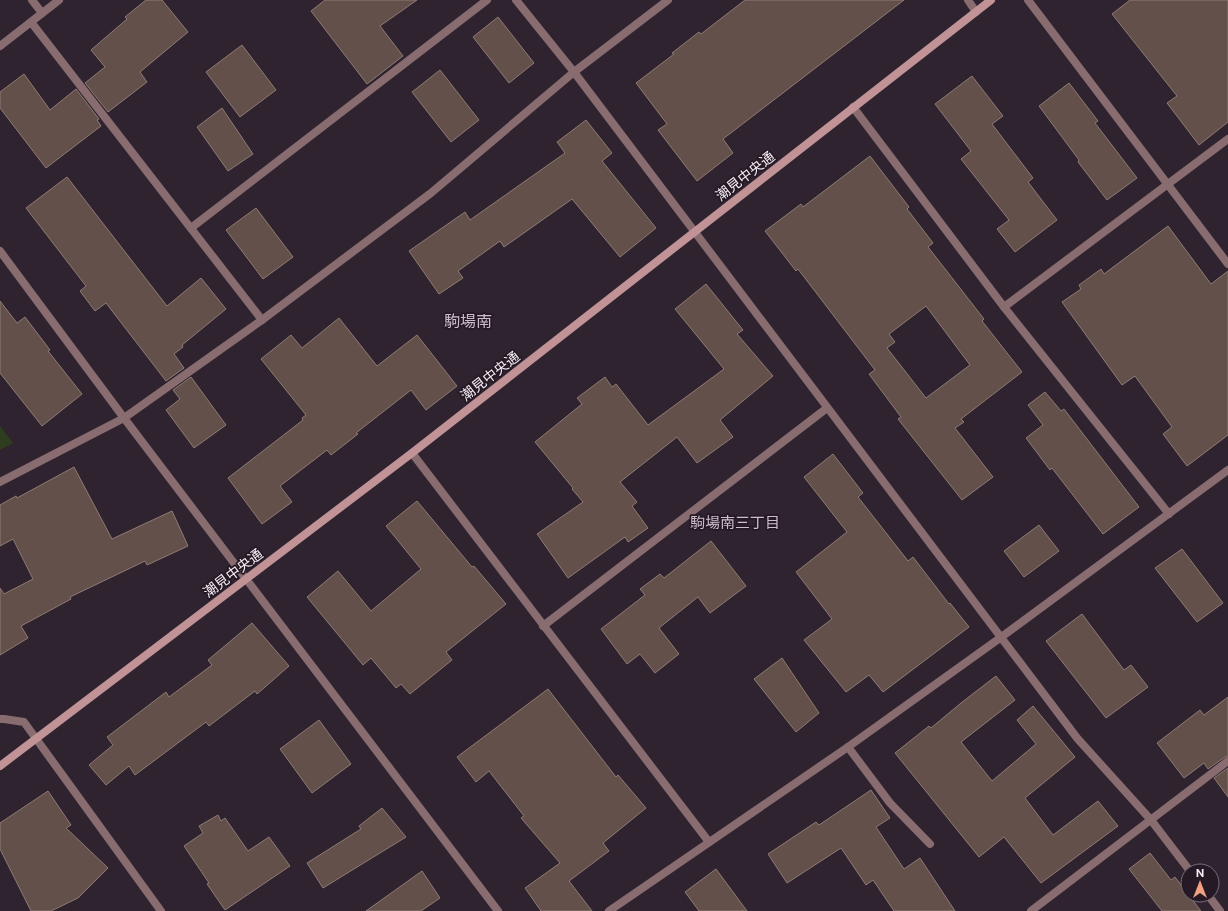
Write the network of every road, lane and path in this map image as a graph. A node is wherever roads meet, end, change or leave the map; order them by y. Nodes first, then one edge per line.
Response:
1 (32, 0) edge
2 (59, 0) edge
3 (487, 0) edge
4 (516, 0) edge
5 (668, 0) edge
6 (968, 0) edge
7 (991, 0) edge
8 (1028, 0) edge
9 (976, 12) junction
10 (42, 13) junction
11 (31, 22) junction
12 (0, 46) edge
13 (574, 72) junction
14 (854, 107) junction
15 (1228, 139) edge
16 (1167, 185) junction
17 (191, 228) junction
18 (694, 232) junction
19 (0, 251) edge
20 (1228, 264) edge
21 (1004, 307) junction
22 (262, 320) junction
23 (827, 408) junction
24 (124, 418) junction
25 (412, 453) junction
26 (1228, 470) edge
27 (0, 482) edge
28 (1169, 514) junction
29 (247, 579) junction
30 (543, 626) junction
31 (1000, 638) junction
32 (0, 719) edge
33 (36, 739) junction
34 (848, 747) junction
35 (1228, 761) edge
36 (0, 766) edge
37 (1151, 820) junction
38 (710, 842) junction
39 (930, 844) dead end
40 (1184, 863) edge
41 (161, 911) edge
42 (498, 911) edge
43 (609, 911) edge
44 (1031, 911) edge

1 - 10 street
2 - 10 street
3 - 17 street
4 - 13 street
5 - 13 street
6 - 9 street
7 - 9 street, 潮見中央通
8 - 16 street
9 - 14 street, 潮見中央通
10 - 11 street
11 - 12 street
11 - 17 street
13 - 18 street
13 - 22 street
14 - 18 street, 潮見中央通
14 - 21 street
15 - 16 street
16 - 20 street
16 - 21 street
17 - 22 street
18 - 23 street
18 - 25 street, 潮見中央通
19 - 24 street
21 - 28 street
22 - 24 street
23 - 30 street
23 - 31 street
24 - 27 street
24 - 29 street
25 - 29 street, 潮見中央通
25 - 30 street
26 - 28 street
28 - 31 street
29 - 33 street, 潮見中央通
29 - 42 street
30 - 38 street
31 - 34 street
31 - 37 street
32 - 33 street
33 - 36 street, 潮見中央通
33 - 41 street
34 - 38 street
34 - 39 street
35 - 37 street
37 - 40 street
37 - 44 street
38 - 43 street

